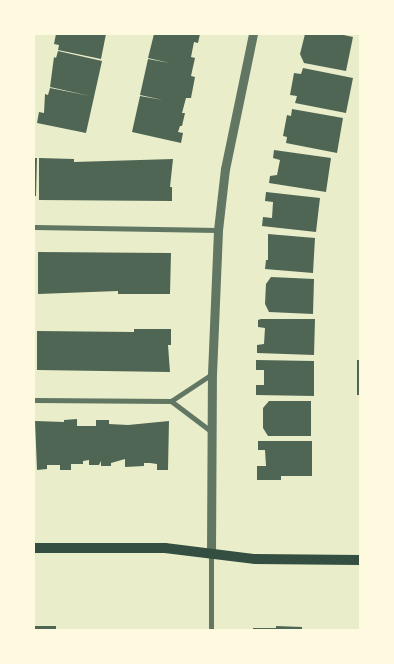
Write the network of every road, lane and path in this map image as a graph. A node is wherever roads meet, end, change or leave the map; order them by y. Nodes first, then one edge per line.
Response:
1 (252, 34) edge
2 (34, 227) edge
3 (218, 230) junction
4 (212, 374) junction
5 (34, 400) edge
6 (172, 401) junction
7 (212, 432) junction
8 (34, 548) edge
9 (211, 554) junction
10 (360, 560) edge
11 (211, 630) edge

1 - 3 street
2 - 3 street
3 - 4 street
4 - 6 street
4 - 7 street
5 - 6 street
6 - 7 street
7 - 9 street
8 - 9 main road
9 - 10 main road
9 - 11 street

